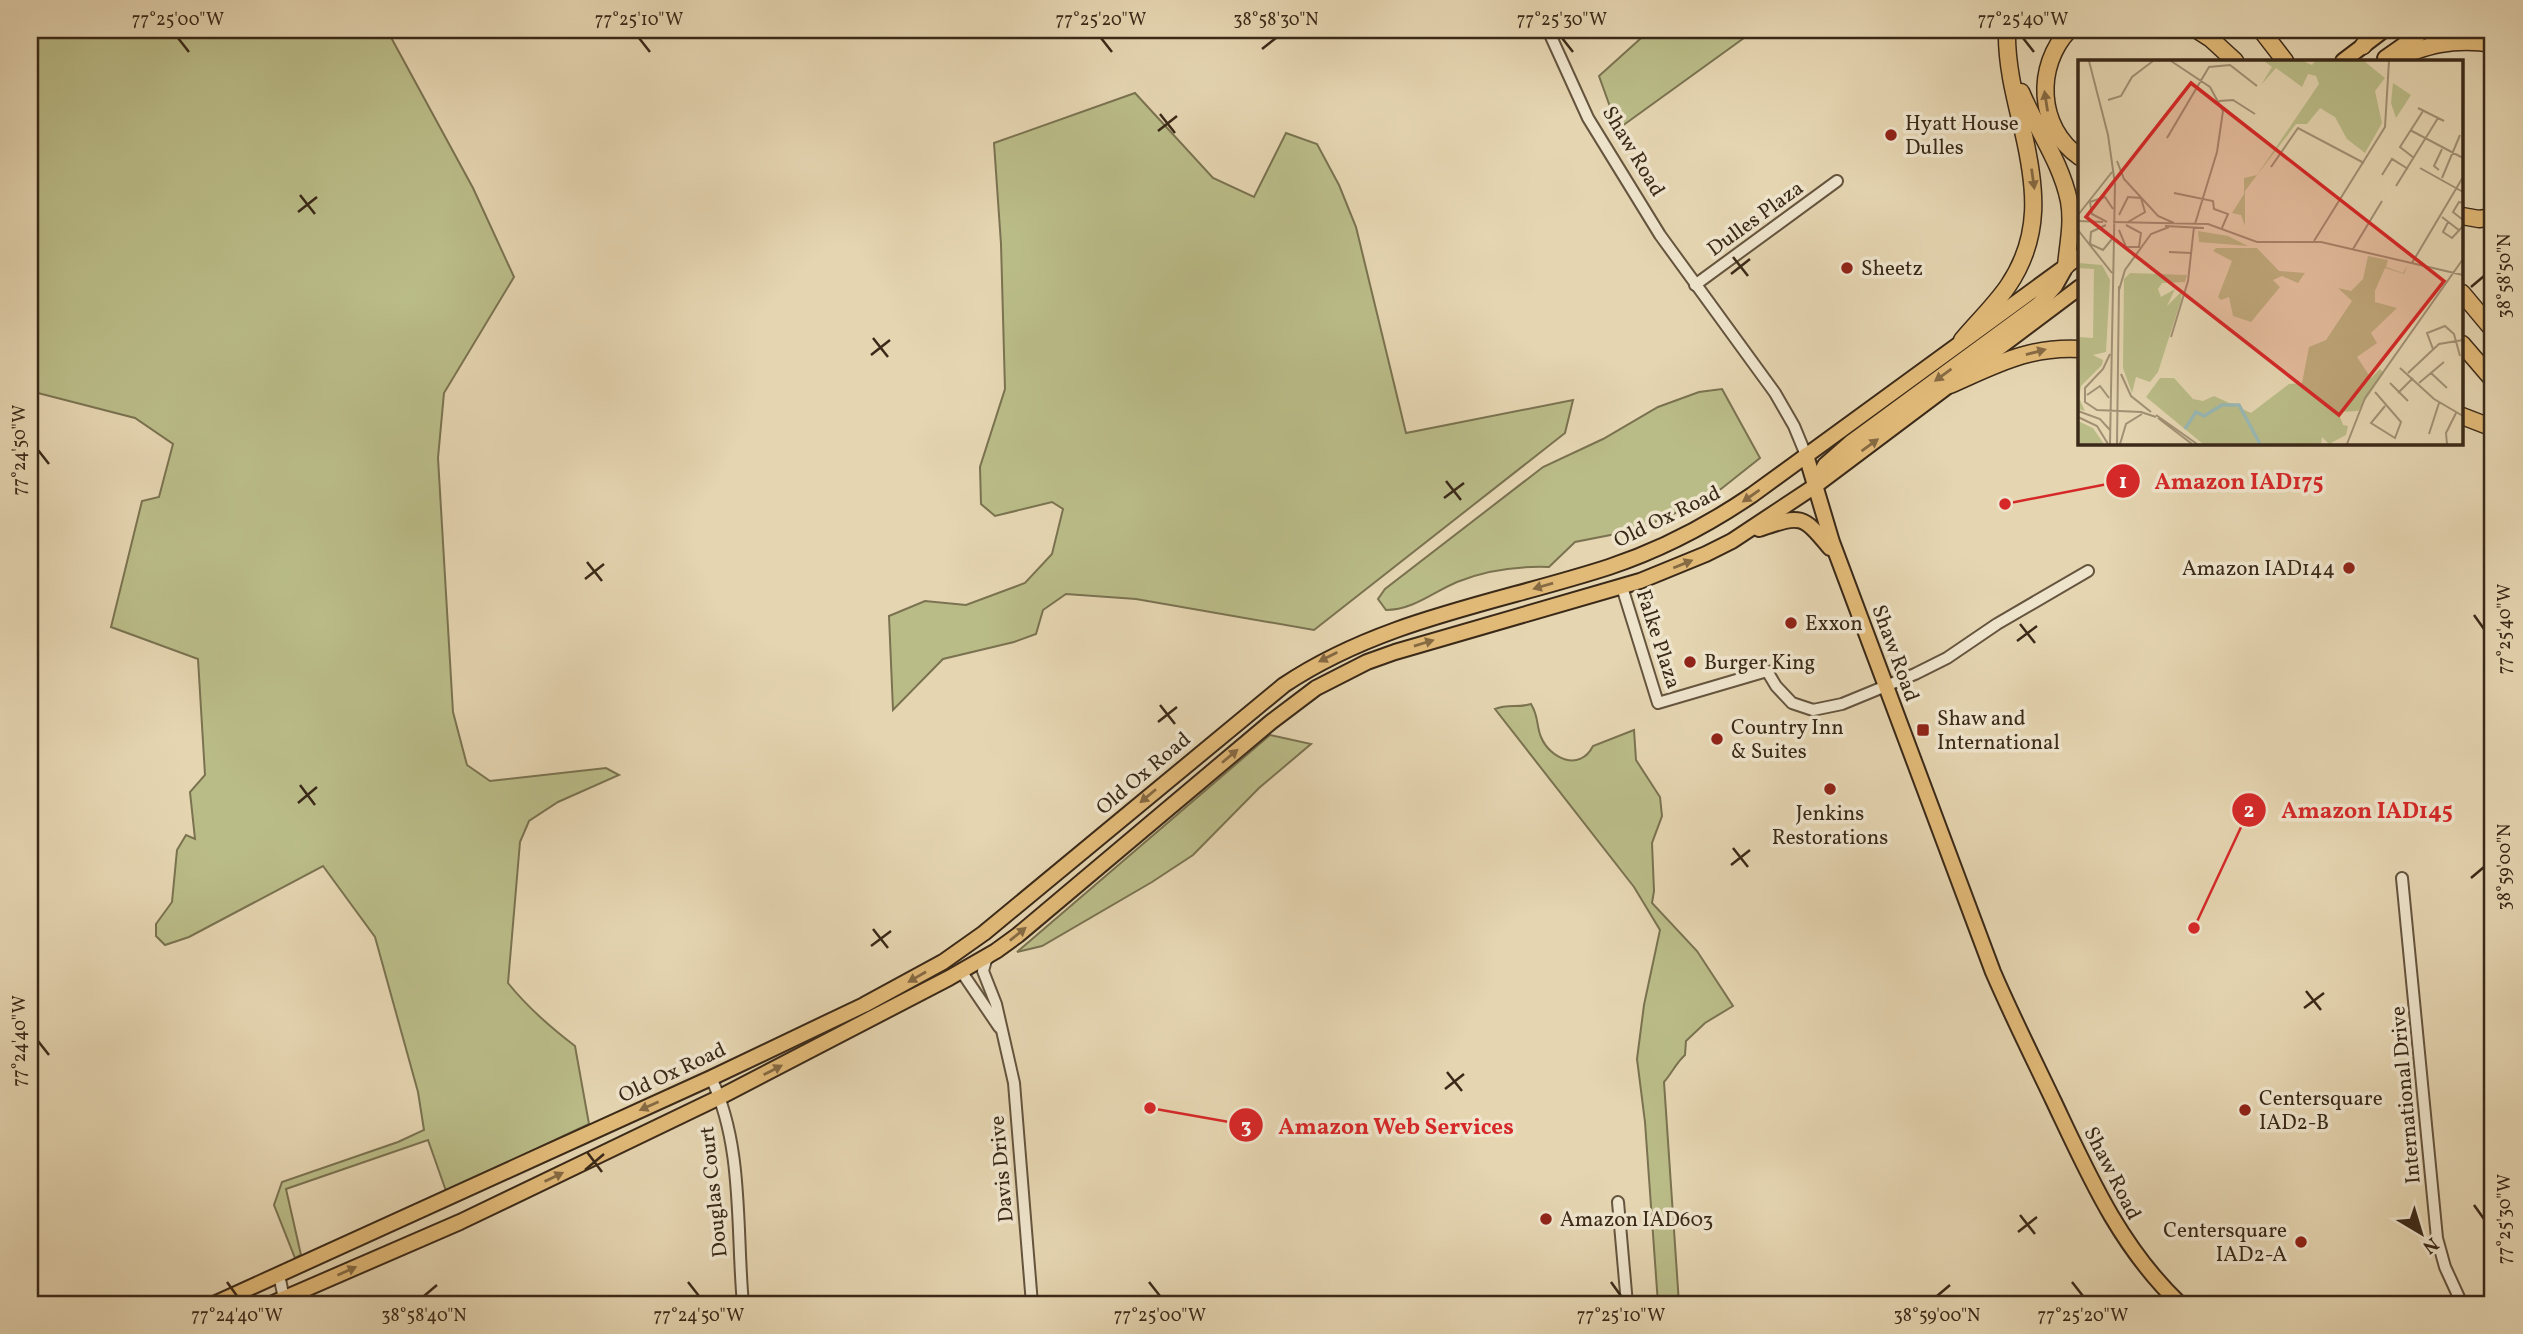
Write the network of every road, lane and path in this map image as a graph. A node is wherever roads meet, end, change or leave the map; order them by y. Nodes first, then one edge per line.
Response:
1 (1548, 30) edge
2 (2007, 30) edge
3 (2068, 30) edge
4 (2197, 30) edge
5 (2216, 30) edge
6 (2260, 30) edge
7 (2273, 30) edge
8 (2375, 30) edge
9 (2384, 30) edge
10 (2425, 30) edge
11 (2493, 44) edge
12 (2363, 46) junction
13 (2237, 60) edge
14 (2237, 60) edge
15 (2285, 60) edge
16 (2286, 60) edge
17 (2344, 60) edge
18 (2382, 60) edge
19 (2390, 60) edge
20 (2010, 64) junction
21 (2078, 156) edge
22 (1837, 181) dead end
23 (2464, 216) edge
24 (2493, 217) edge
25 (2078, 257) edge
26 (2066, 266) junction
27 (1695, 285) junction
28 (2078, 289) edge
29 (2464, 295) edge
30 (2493, 330) edge
31 (1962, 340) junction
32 (2464, 346) edge
33 (2078, 349) edge
34 (2493, 380) edge
35 (1950, 385) junction
36 (2464, 417) edge
37 (2493, 428) edge
38 (1806, 456) junction
39 (1815, 486) junction
40 (1741, 535) junction
41 (1839, 558) junction
42 (2088, 571) dead end
43 (1622, 587) junction
44 (1886, 685) junction
45 (2402, 878) dead end
46 (974, 940) junction
47 (994, 952) junction
48 (961, 971) junction
49 (1003, 1032) junction
50 (711, 1078) junction
51 (720, 1097) junction
52 (1618, 1202) dead end
53 (279, 1275) junction
54 (280, 1302) edge
55 (214, 1304) edge
56 (743, 1304) edge
57 (1032, 1304) edge
58 (1627, 1304) edge
59 (2180, 1304) edge
60 (2462, 1304) edge

1 - 27 street, Shaw Road
2 - 20 highway
21 -> 3 highway
4 - 13 highway
5 - 14 highway
6 - 15 highway
7 - 16 highway
8 - 12 highway
9 - 12 main road
10 - 18 main road
11 - 19 highway
12 - 17 main road
20 - 26 highway
20 -> 31 highway
22 - 27 street, Dulles Plaza
23 - 24 highway
25 - 26 main road, Old Ox Road
26 - 31 main road, Old Ox Road
26 -> 39 main road
27 - 38 street, Shaw Road
28 - 35 main road, Old Ox Road
29 - 30 highway
31 - 38 main road, Old Ox Road
32 - 34 highway
35 -> 33 highway
39 -> 35 main road, Old Ox Road
36 - 37 highway
38 - 39 main road, Shaw Road
38 -> 46 main road, Old Ox Road
39 - 40 main road, Old Ox Road
39 - 41 main road, Shaw Road
40 - 41 main road
43 -> 40 main road, Old Ox Road
41 - 44 main road, Shaw Road
42 - 44 street
43 - 44 street, Falke Plaza
47 -> 43 main road, Old Ox Road
44 - 59 main road, Shaw Road
45 - 60 street, International Drive
46 - 48 main road
46 -> 50 main road, Old Ox Road
47 - 48 main road, Old Ox Road
47 - 49 street, Davis Drive
48 - 49 street, Davis Drive
51 -> 48 main road, Old Ox Road
49 - 57 street, Davis Drive
50 - 51 street, Douglas Court
50 -> 53 main road, Old Ox Road
54 -> 51 main road, Old Ox Road
51 - 56 street, Douglas Court
52 - 58 street
53 - 54 street
53 - 55 main road, Old Ox Road

